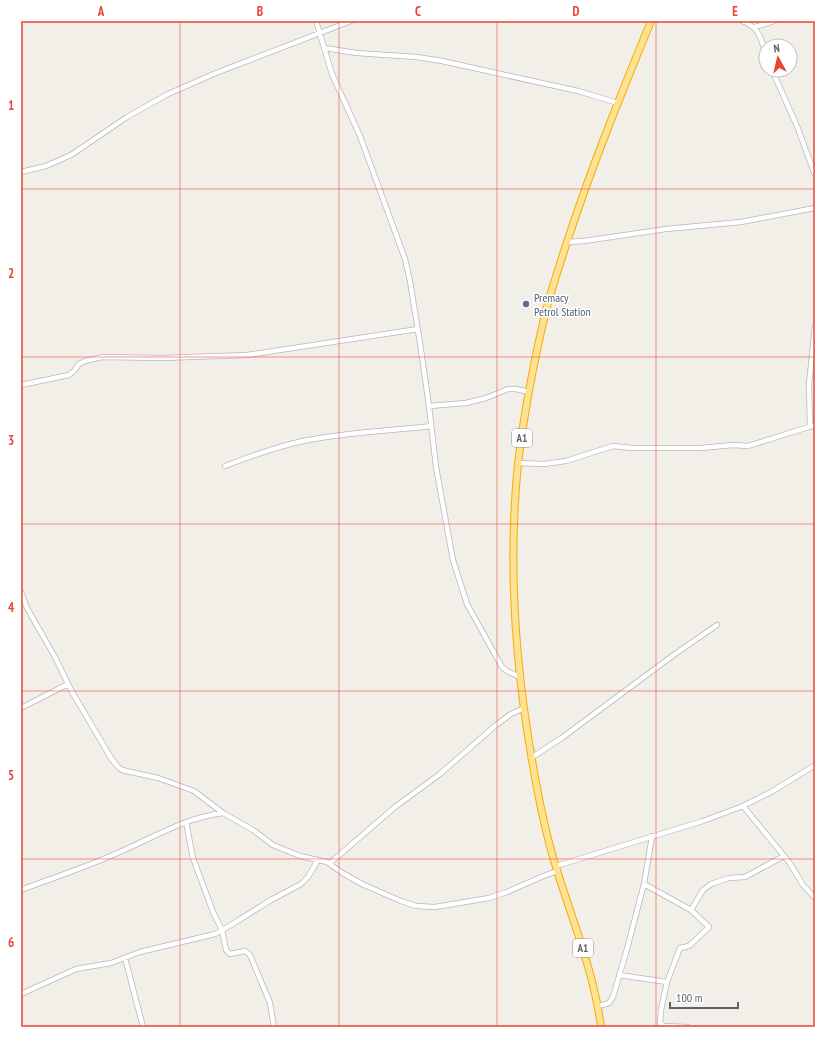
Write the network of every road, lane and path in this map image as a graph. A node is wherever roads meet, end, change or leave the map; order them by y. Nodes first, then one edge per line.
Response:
1 (316, 21) edge
2 (351, 21) edge
3 (650, 21) edge
4 (742, 21) edge
5 (774, 21) edge
6 (755, 27) junction
7 (319, 33) junction
8 (761, 38) edge
9 (325, 48) junction
10 (776, 78) edge
11 (618, 103) junction
12 (21, 172) edge
13 (815, 175) edge
14 (815, 208) edge
15 (567, 242) junction
16 (815, 326) edge
17 (418, 329) junction
18 (21, 385) edge
19 (529, 392) junction
20 (429, 406) junction
21 (431, 426) junction
22 (812, 426) edge
23 (518, 463) junction
24 (225, 466) dead end
25 (21, 592) edge
26 (27, 608) junction
27 (21, 611) edge
28 (716, 625) dead end
29 (520, 677) junction
30 (68, 684) junction
31 (21, 708) edge
32 (524, 708) junction
33 (531, 758) junction
34 (815, 765) edge
35 (743, 806) junction
36 (223, 812) junction
37 (186, 822) junction
38 (652, 836) junction
39 (784, 856) junction
40 (318, 860) junction
41 (330, 863) junction
42 (556, 869) junction
43 (644, 884) junction
44 (21, 890) edge
45 (815, 898) edge
46 (690, 910) junction
47 (222, 930) junction
48 (125, 958) junction
49 (619, 975) junction
50 (667, 982) junction
51 (21, 994) edge
52 (598, 1006) junction
53 (143, 1027) edge
54 (274, 1027) edge
55 (602, 1027) edge
56 (688, 1027) edge

1 - 7 street
2 - 7 street
3 - 11 highway, A1
4 - 6 street
5 - 6 street
6 - 8 street
7 - 9 street
7 - 12 street
9 - 11 street
9 - 17 street
10 - 13 street
11 - 15 highway, A1
14 - 15 street
15 - 19 highway, A1
16 - 22 street
17 - 18 street
17 - 20 street
19 - 20 street
19 - 23 highway, A1
20 - 21 street
21 - 24 street
21 - 29 street
22 - 23 street
23 - 29 highway, A1
25 - 26 street
26 - 27 street
26 - 30 street
28 - 33 street
29 - 32 highway, A1
30 - 31 street
30 - 36 street
32 - 33 highway, A1
32 - 41 street
33 - 42 highway, A1
34 - 35 street
35 - 38 street
35 - 39 street
36 - 37 street
36 - 40 street
37 - 44 street
37 - 47 street
38 - 42 street
38 - 43 street
39 - 45 street
39 - 46 street
40 - 41 street
40 - 47 street
41 - 42 street
42 - 52 highway, A1
43 - 46 street
43 - 49 street
46 - 50 street
47 - 48 street
47 - 54 street
48 - 51 street
48 - 53 street
49 - 50 street
49 - 52 street
50 - 56 street
52 - 55 highway, A1

